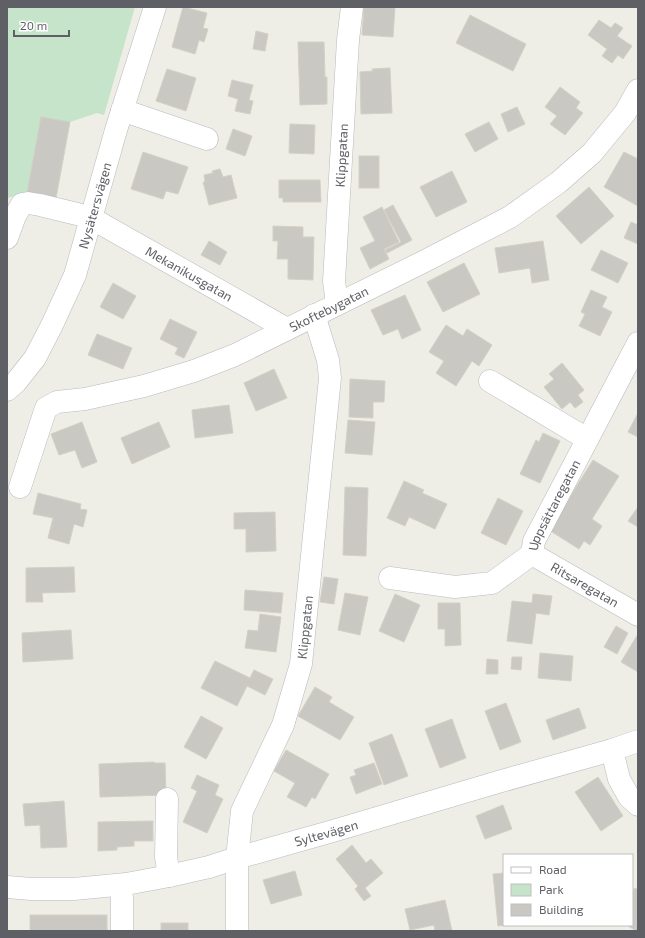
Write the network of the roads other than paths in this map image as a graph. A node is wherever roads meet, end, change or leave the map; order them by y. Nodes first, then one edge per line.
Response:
1 (155, 7) edge
2 (352, 7) edge
3 (638, 90) edge
4 (122, 110) junction
5 (632, 117) edge
6 (207, 139) dead end
7 (90, 218) junction
8 (7, 238) edge
9 (337, 304) junction
10 (314, 316) junction
11 (288, 329) junction
12 (638, 343) edge
13 (490, 380) dead end
14 (7, 390) edge
15 (587, 439) junction
16 (20, 487) dead end
17 (532, 554) junction
18 (390, 578) dead end
19 (638, 615) edge
20 (638, 740) edge
21 (612, 750) junction
22 (166, 799) dead end
23 (638, 805) edge
24 (237, 858) junction
25 (169, 876) junction
26 (120, 885) junction
27 (7, 887) edge
28 (122, 931) edge
29 (237, 931) edge

1 - 4 street, Nysätersvägen
2 - 9 street, Klippgatan
3 - 5 street, Skoftebygatan
4 - 6 street
4 - 7 street, Nysätersvägen
5 - 9 street, Skoftebygatan
7 - 8 street, Mekanikusgatan
7 - 11 street, Mekanikusgatan
7 - 14 street, Nysätersvägen
9 - 10 street, Skoftebygatan
10 - 11 street, Skoftebygatan
10 - 24 street, Klippgatan
11 - 16 street, Skoftebygatan
12 - 15 street, Uppsättaregatan
13 - 15 street
15 - 17 street, Uppsättaregatan
17 - 18 street, Uppsättaregatan
17 - 19 street, Ritsaregatan
20 - 21 street, Syltevägen
21 - 23 street
21 - 24 street, Syltevägen
22 - 25 street
24 - 25 street, Syltevägen
24 - 29 street, Klippgatan
25 - 26 street, Syltevägen
26 - 27 street, Syltevägen
26 - 28 street

